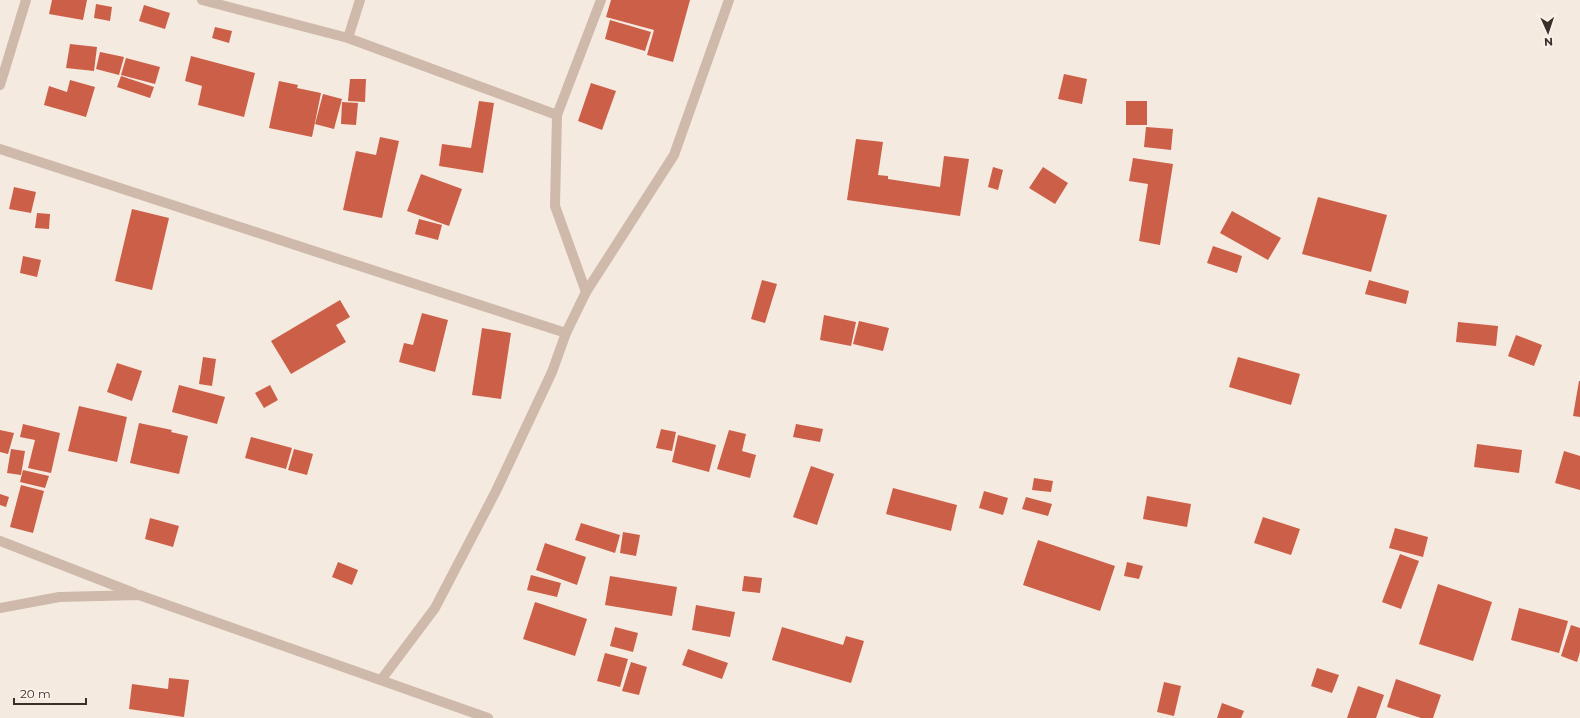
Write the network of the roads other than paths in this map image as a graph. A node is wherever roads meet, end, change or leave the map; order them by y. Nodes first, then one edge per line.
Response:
1 (26, 0) edge
2 (202, 0) edge
3 (360, 0) edge
4 (601, 0) edge
5 (729, 0) edge
6 (348, 38) junction
7 (0, 85) edge
8 (557, 115) junction
9 (0, 150) edge
10 (586, 292) junction
11 (566, 333) junction
12 (0, 541) edge
13 (139, 595) junction
14 (0, 608) edge
15 (381, 680) junction
16 (488, 718) edge

1 - 7 street
2 - 6 street
3 - 6 street
4 - 8 street
5 - 10 street
6 - 8 street
8 - 10 street
9 - 11 street
10 - 11 street
11 - 15 street
12 - 13 street
13 - 14 street
13 - 15 street
15 - 16 street

